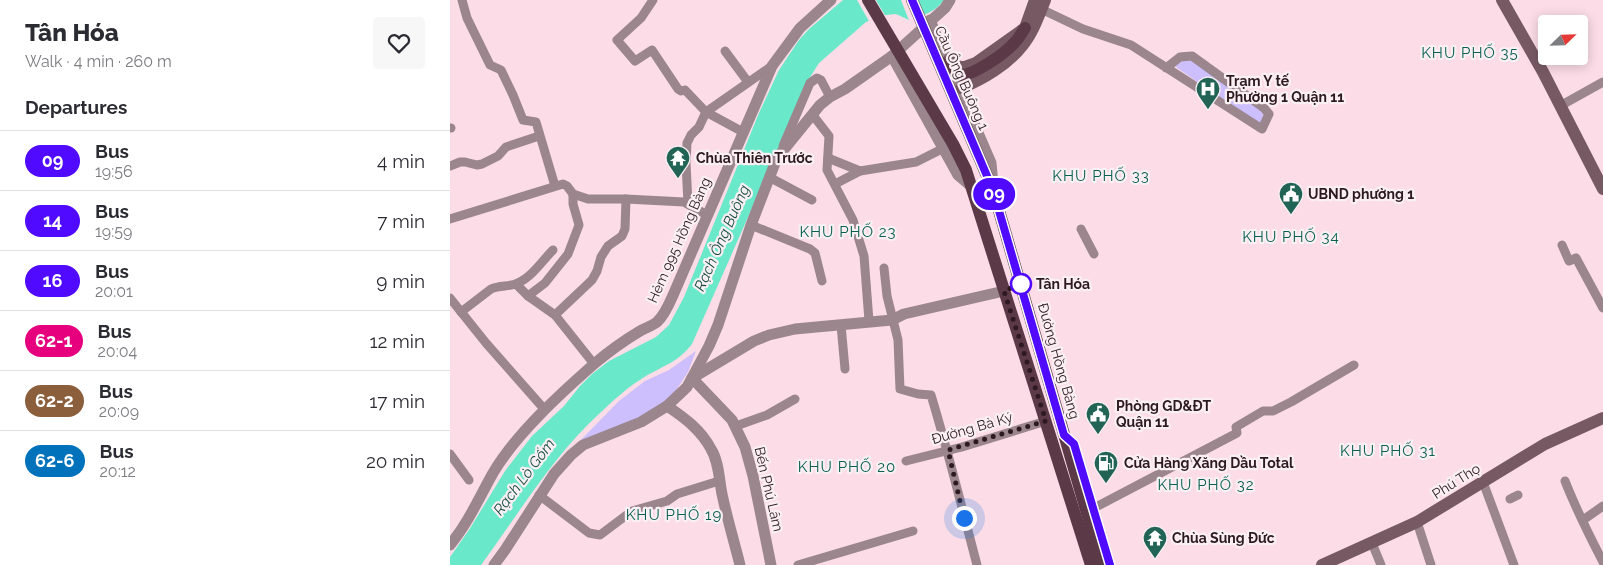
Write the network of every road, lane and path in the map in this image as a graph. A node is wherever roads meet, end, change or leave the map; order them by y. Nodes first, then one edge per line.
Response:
1 (462, 0) edge
2 (653, 0) edge
3 (831, 0) edge
4 (868, 0) edge
5 (912, 0) edge
6 (950, 0) edge
7 (1502, 0) edge
8 (1040, 3) edge
9 (930, 20) junction
10 (1025, 28) junction
11 (725, 51) dead end
12 (892, 56) junction
13 (942, 56) junction
14 (772, 66) junction
15 (1166, 68) junction
16 (748, 82) junction
17 (1602, 83) edge
18 (962, 92) junction
19 (830, 96) junction
20 (1560, 106) junction
21 (706, 112) junction
22 (812, 114) junction
23 (743, 132) junction
24 (539, 136) junction
25 (944, 148) junction
26 (777, 158) junction
27 (828, 158) junction
28 (450, 166) edge
29 (985, 168) joint
30 (860, 171) junction
31 (770, 177) junction
32 (834, 184) junction
33 (555, 186) junction
34 (971, 186) junction
35 (1603, 189) edge
36 (993, 190) junction
37 (573, 194) junction
38 (626, 198) junction
39 (812, 200) dead end
40 (688, 204) junction
41 (707, 215) junction
42 (450, 219) edge
43 (750, 225) junction
44 (1081, 229) dead end
45 (1562, 245) dead end
46 (553, 250) dead end
47 (1094, 254) dead end
48 (884, 268) dead end
49 (822, 281) dead end
50 (516, 284) junction
51 (1004, 291) junction
52 (528, 296) junction
53 (450, 298) edge
54 (1603, 308) edge
55 (461, 312) junction
56 (555, 316) junction
57 (892, 320) junction
58 (869, 321) junction
59 (841, 325) junction
60 (594, 364) junction
61 (1354, 365) dead end
62 (845, 369) dead end
63 (692, 378) junction
64 (795, 399) dead end
65 (667, 406) junction
66 (545, 410) junction
67 (1603, 418) edge
68 (1046, 421) junction
69 (736, 426) junction
70 (1058, 437) junction
71 (948, 450) junction
72 (450, 454) edge
73 (906, 461) dead end
74 (1069, 476) junction
75 (469, 480) dead end
76 (719, 481) junction
77 (1483, 482) junction
78 (1565, 482) dead end
79 (540, 495) junction
80 (1603, 506) edge
81 (1094, 508) junction
82 (1583, 520) junction
83 (1416, 522) junction
84 (913, 531) dead end
85 (1372, 543) junction
86 (450, 545) edge
87 (1600, 549) edge
88 (1603, 562) edge
89 (494, 565) edge
90 (740, 565) edge
91 (771, 565) edge
92 (798, 565) edge
93 (977, 565) edge
94 (1082, 565) edge
95 (1091, 565) edge
96 (1102, 565) edge
97 (1110, 565) edge
98 (1322, 565) edge
99 (1381, 565) edge
100 (1431, 565) edge
101 (1514, 565) edge

1 - 24 street
2 - 21 street
3 - 14 street, Hẻm 995 Hồng Bàng
4 - 34 main road, Đường Hồng Bàng
5 - 13 main road, Cầu Ông Buông 1
6 - 9 street
7 - 20 main road
8 - 10 main road
8 - 15 street
8 - 18 main road
9 - 12 street
9 - 13 street, Đường Hồng Bàng
10 - 13 main road
10 - 13 main road
11 - 16 street
12 - 19 street
12 - 25 street, Đường Hồng Bàng
13 - 18 street, Đường Hồng Bàng
13 - 29 main road, Cầu Ông Buông 1
14 - 16 street, Hẻm 995 Hồng Bàng
14 - 23 street, Hẻm 995 Hồng Bàng
15 - 15 street
16 - 21 street, Hẻm 995 Hồng Bàng
17 - 20 street
18 - 36 street, Đường Hồng Bàng
19 - 22 street
19 - 26 street
20 - 35 main road
21 - 23 street
21 - 40 street, Hẻm 995 Hồng Bàng
22 - 26 street
22 - 27 street
23 - 41 street, Hẻm 995 Hồng Bàng
24 - 28 street
24 - 33 street
25 - 30 street
25 - 34 street, Đường Hồng Bàng
26 - 31 street
27 - 30 street
27 - 32 street
29 - 36 main road, Đường Hồng Bàng
30 - 32 street
31 - 39 street
31 - 43 street
32 - 58 street
33 - 37 street
33 - 42 street
34 - 51 main road, Đường Hồng Bàng
36 - 70 main road, Đường Hồng Bàng
37 - 38 street
37 - 52 street
38 - 40 street
38 - 56 street
40 - 41 street
41 - 60 street, Hẻm 995 Hồng Bàng
43 - 49 street
43 - 63 street
44 - 47 street
45 - 54 street
46 - 50 street
48 - 57 street
50 - 52 street
50 - 55 street
51 - 57 street
51 - 68 main road, Đường Hồng Bàng
52 - 56 street
53 - 55 street
55 - 66 street
56 - 60 street
57 - 58 street
57 - 71 street
58 - 59 street
59 - 62 street
59 - 63 street
60 - 66 street, Hẻm 995 Hồng Bàng
61 - 81 street
63 - 65 street
63 - 69 street, Bến Phú Lâm
64 - 69 street
65 - 76 street
65 - 79 street
66 - 86 street, Hẻm 995 Hồng Bàng
67 - 77 main road, Phú Thọ
68 - 70 main road, Đường Hồng Bàng
68 - 71 street, Đường Bà Ký
69 - 91 street, Bến Phú Lâm
70 - 74 main road
70 - 81 main road, Đường Hồng Bàng
70 - 94 main road, Đường Hồng Bàng
71 - 73 street, Đường Bà Ký
71 - 93 street
72 - 75 street
74 - 95 main road
74 - 96 main road
76 - 79 street
76 - 90 street
77 - 83 main road, Phú Thọ
77 - 101 street
78 - 82 street
79 - 89 street
80 - 82 street
81 - 97 main road, Đường Hồng Bàng
82 - 87 street
83 - 85 main road, Phú Thọ
83 - 100 street
84 - 92 street
85 - 98 main road, Phú Thọ
85 - 99 street
87 - 88 street

